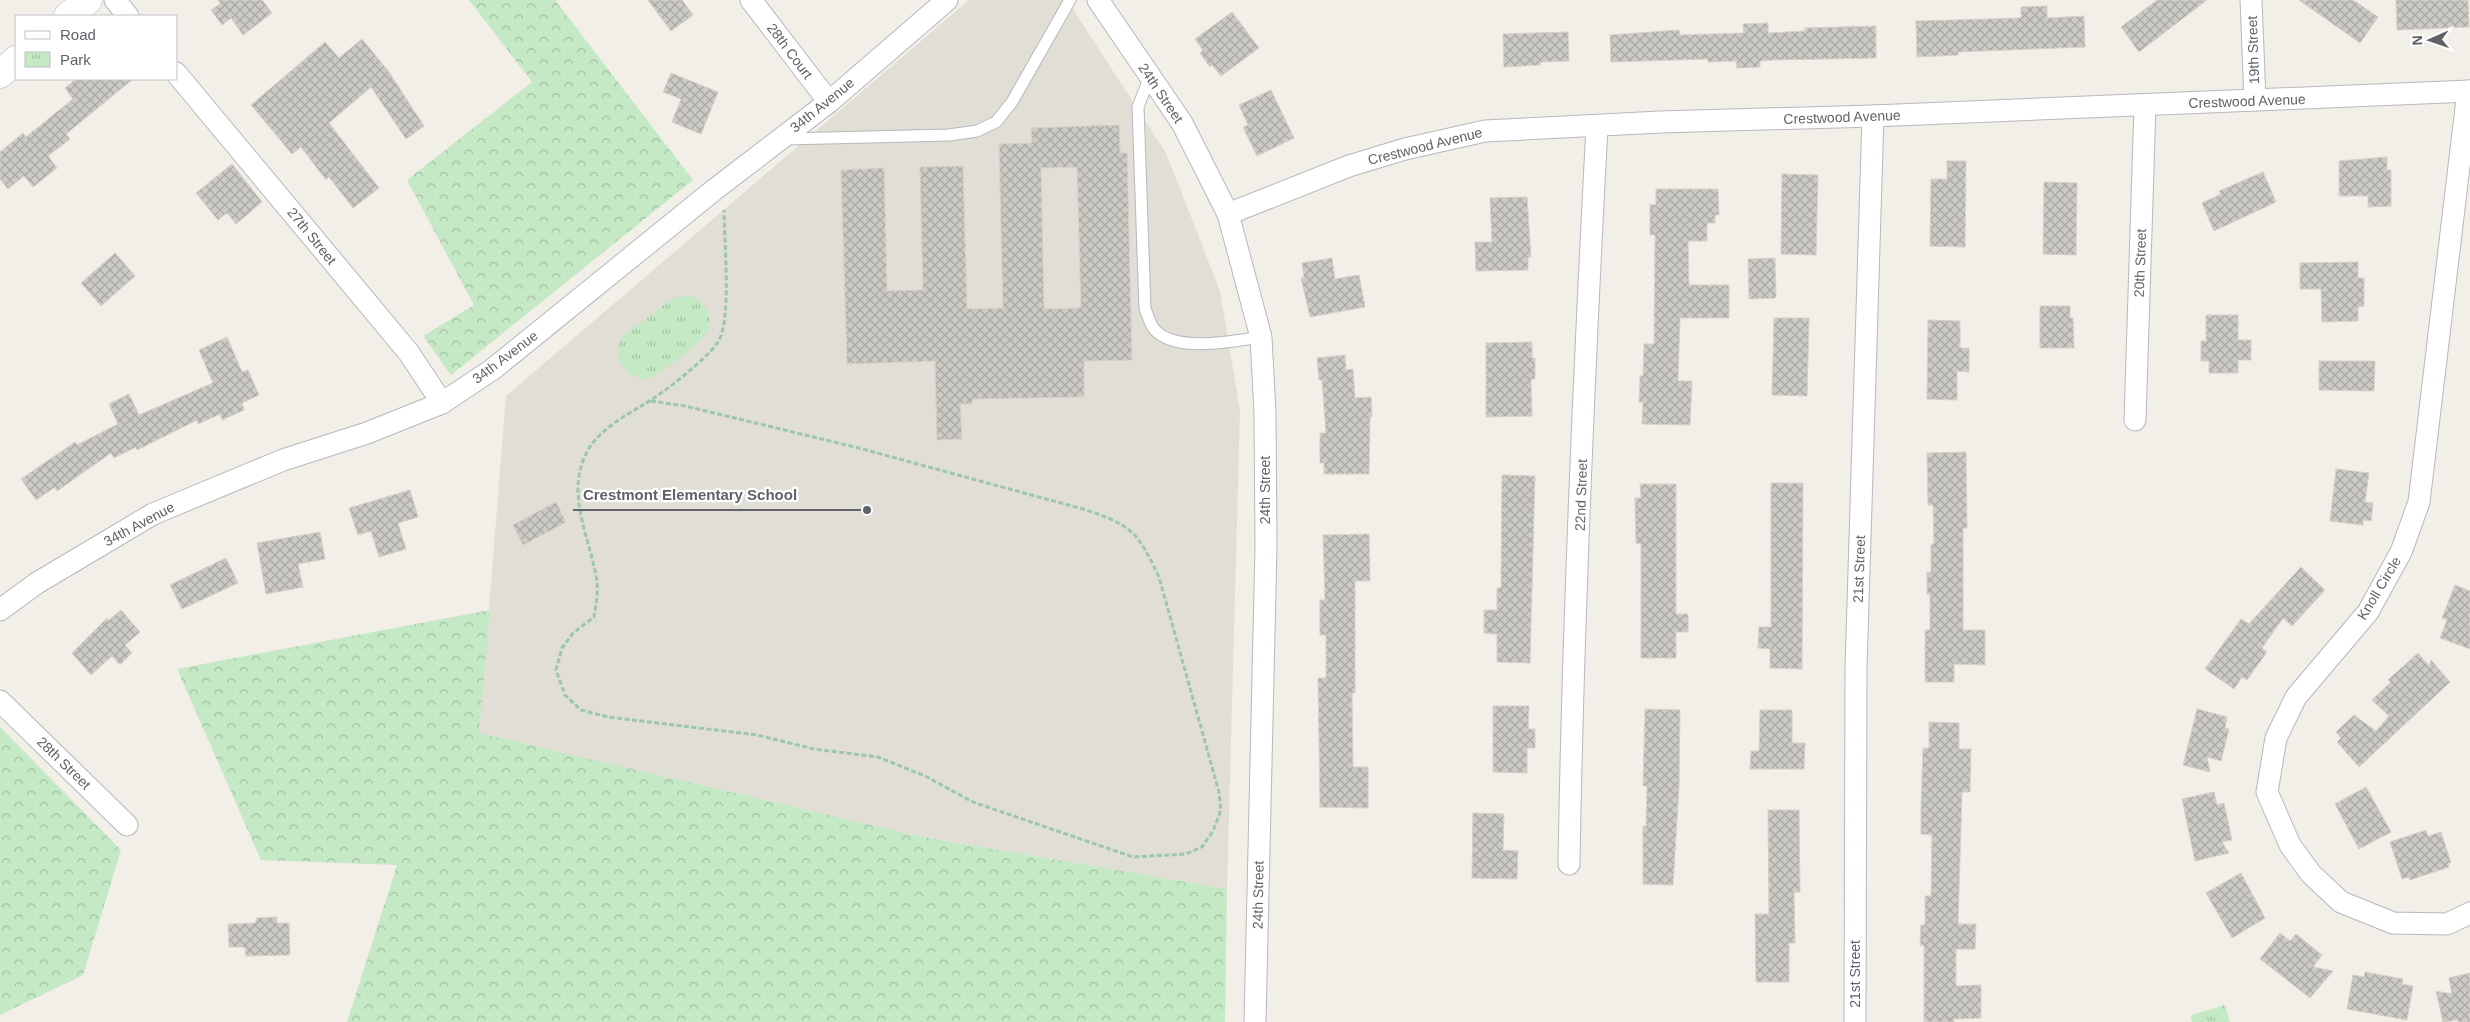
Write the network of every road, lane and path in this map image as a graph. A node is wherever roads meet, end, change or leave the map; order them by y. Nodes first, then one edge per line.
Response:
1 (88, 0) edge
2 (115, 0) edge
3 (751, 0) edge
4 (947, 0) edge
5 (1070, 0) edge
6 (1098, 0) edge
7 (2251, 0) edge
8 (69, 15) edge
9 (127, 15) edge
10 (15, 61) edge
11 (0, 74) edge
12 (178, 75) edge
13 (1150, 76) junction
14 (2469, 91) edge
15 (2255, 100) junction
16 (829, 102) junction
17 (2145, 106) junction
18 (1873, 116) junction
19 (1597, 126) junction
20 (780, 139) junction
21 (724, 182) junction
22 (1228, 214) junction
23 (1261, 337) junction
24 (651, 401) junction
25 (442, 403) junction
26 (2135, 420) dead end
27 (0, 610) edge
28 (0, 701) edge
29 (127, 825) dead end
30 (1569, 864) dead end
31 (2470, 913) edge
32 (1255, 1022) edge
33 (1855, 1022) edge

1 - 8 main road
2 - 9 street
3 - 16 street, 28th Court
4 - 16 street, 34th Avenue
5 - 20 lane
6 - 13 street, 24th Street
7 - 15 street, 19th Street
10 - 11 main road
12 - 25 street, 27th Street
13 - 22 street, 24th Street
13 - 23 lane
14 - 15 street, Crestwood Avenue
14 - 31 street, Knoll Circle
15 - 17 street, Crestwood Avenue
16 - 20 street, 34th Avenue
17 - 18 street, Crestwood Avenue
17 - 26 street, 20th Street
18 - 19 street, Crestwood Avenue
18 - 33 street, 21st Street
19 - 22 street, Crestwood Avenue
19 - 30 street, 22nd Street
20 - 21 street, 34th Avenue
21 - 24 path
21 - 25 street, 34th Avenue
22 - 23 street, 24th Street
23 - 32 street, 24th Street
24 - 24 path
25 - 27 street, 34th Avenue
28 - 29 street, 28th Street

